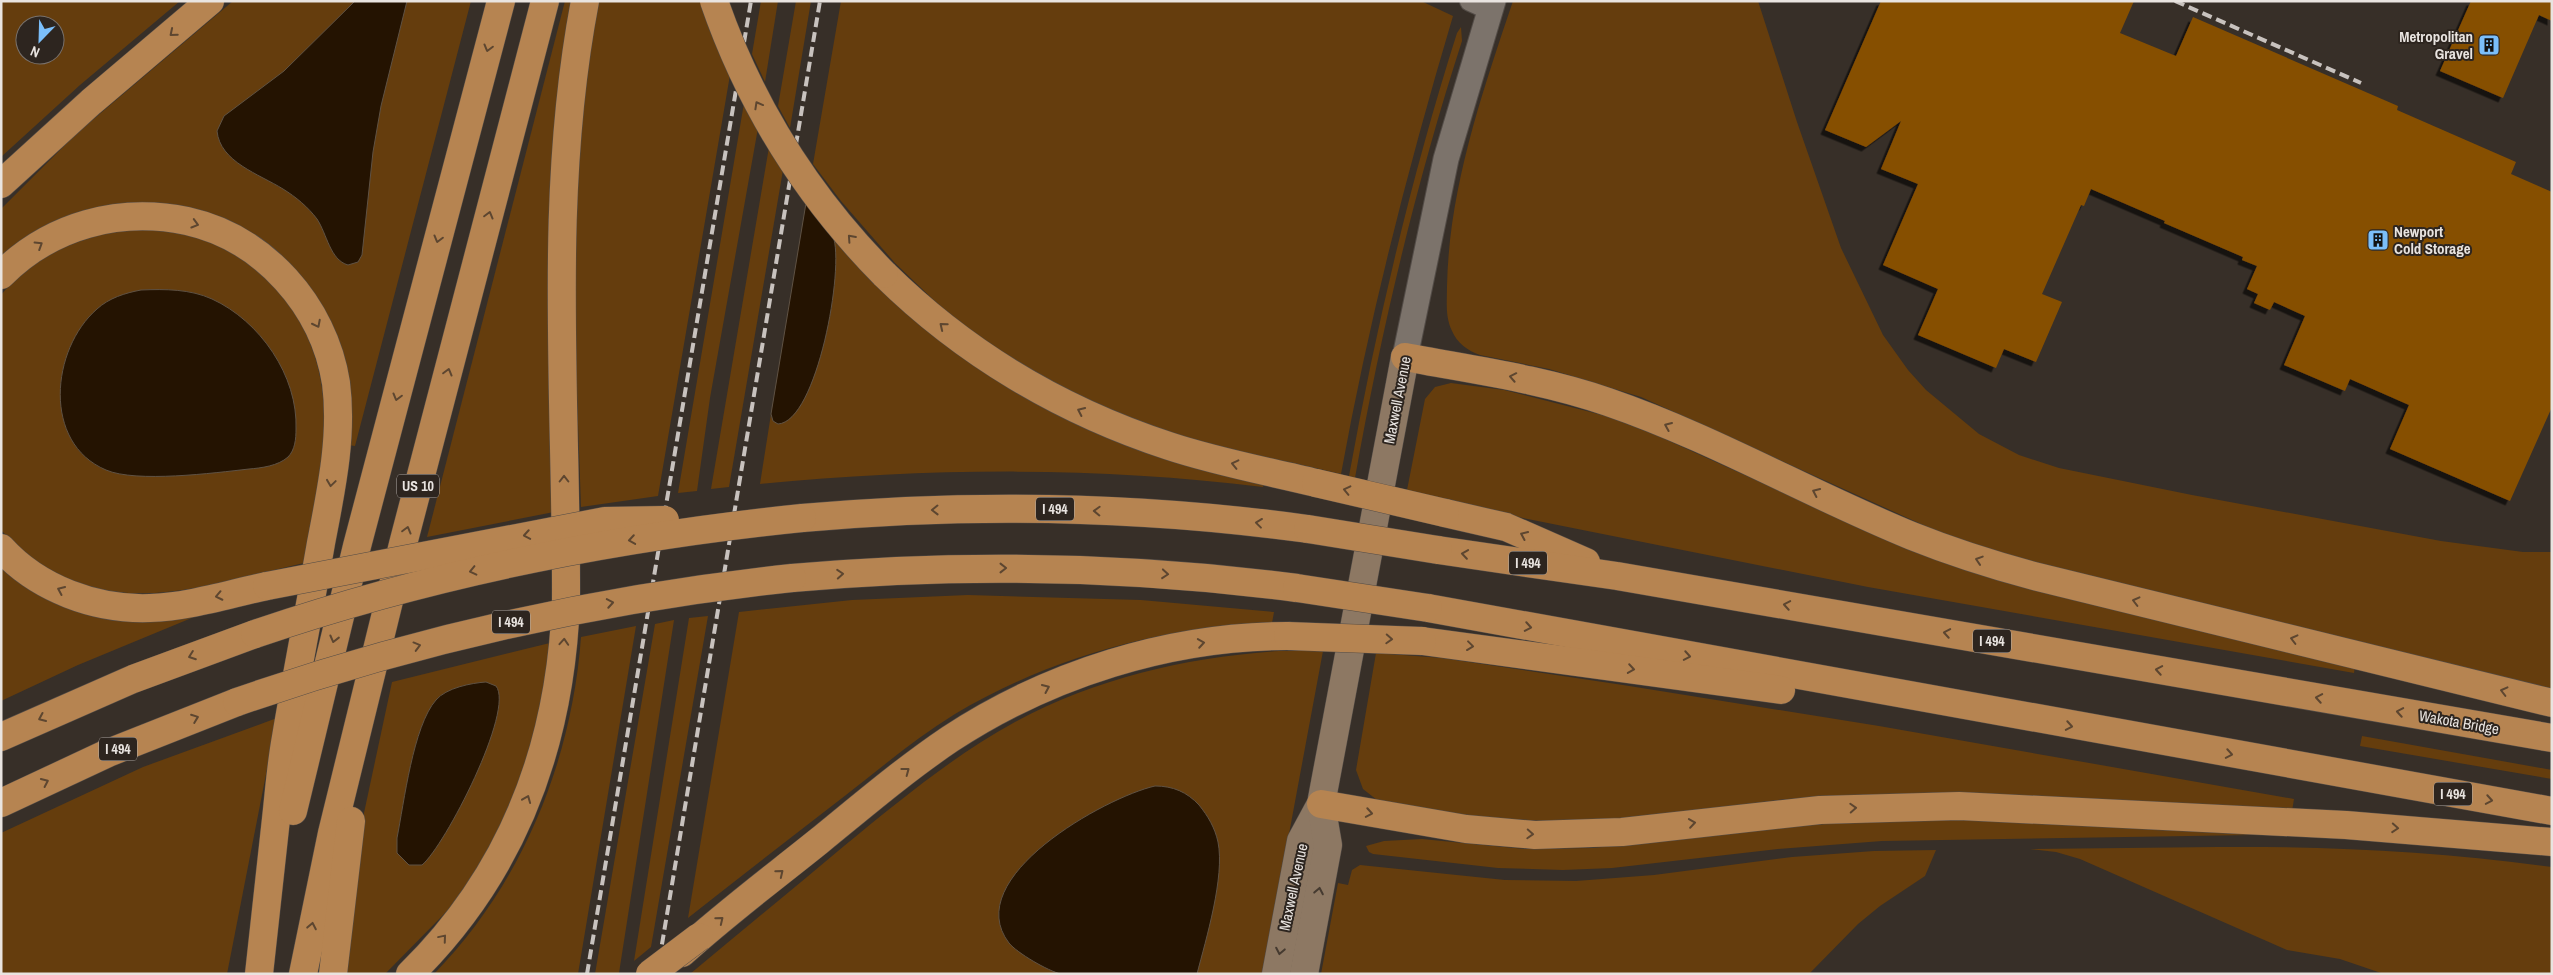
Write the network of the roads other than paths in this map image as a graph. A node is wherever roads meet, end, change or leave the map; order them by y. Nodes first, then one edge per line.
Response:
1 (210, 1) edge
2 (500, 1) edge
3 (545, 1) edge
4 (585, 1) edge
5 (714, 1) edge
6 (1485, 4) edge
7 (72, 118) junction
8 (1, 184) edge
9 (1, 194) edge
10 (1, 275) edge
11 (1405, 357) junction
12 (802, 518) junction
13 (1, 548) edge
14 (1617, 576) junction
15 (368, 693) junction
16 (2552, 703) edge
17 (2021, 717) junction
18 (1, 737) edge
19 (2552, 738) edge
20 (1, 802) edge
21 (1321, 804) junction
22 (2552, 811) edge
23 (2552, 842) edge
24 (699, 937) junction
25 (260, 974) edge
26 (303, 974) edge
27 (333, 974) edge
28 (410, 974) edge
29 (650, 974) edge
30 (658, 974) edge
31 (1276, 974) edge
32 (1304, 974) edge

1 -> 7 highway
2 -> 25 highway, US 10
15 -> 3 highway, US 10
28 -> 4 highway
14 -> 5 highway, bridge
6 - 11 street, Maxwell Avenue
7 - 8 highway
7 - 9 highway
10 -> 25 highway
16 -> 11 highway
11 - 21 main road, Maxwell Avenue
12 -> 13 highway, bridge
14 -> 12 highway, I 494, bridge
12 -> 18 highway, I 494, bridge
19 -> 14 highway, Wakota Bridge / I 494
26 -> 15 highway, US 10
15 - 27 highway
20 -> 17 highway, I 494, bridge
17 -> 22 highway, I 494
24 -> 17 highway, bridge
21 -> 23 highway
21 -> 31 main road, Maxwell Avenue
32 -> 21 main road, Maxwell Avenue
24 - 29 highway, bridge
24 - 30 highway, bridge

